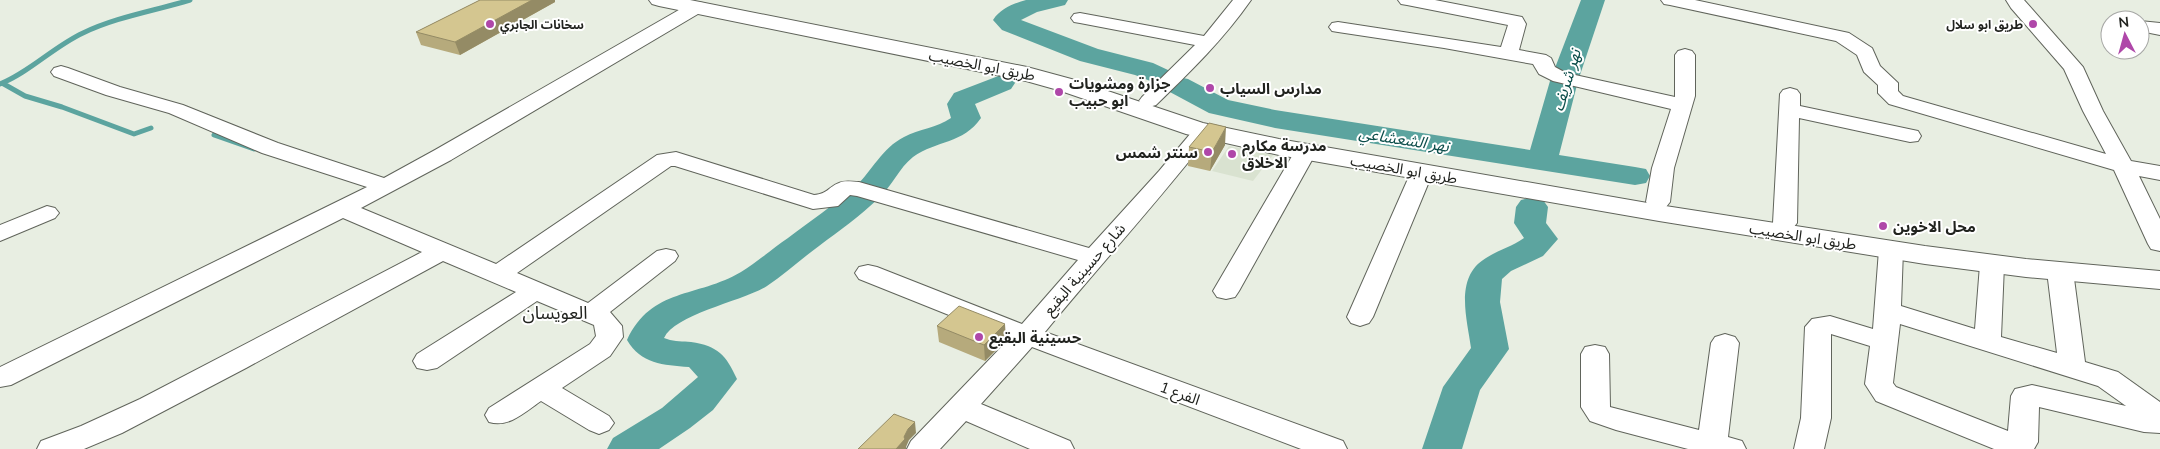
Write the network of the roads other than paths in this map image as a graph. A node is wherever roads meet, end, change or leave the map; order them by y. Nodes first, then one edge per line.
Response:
1 (659, 0) edge
2 (1242, 0) edge
3 (1408, 0) edge
4 (1670, 0) edge
5 (2015, 0) edge
6 (706, 3) edge
7 (1080, 18) dead end
8 (1338, 27) dead end
9 (1207, 42) junction
10 (917, 47) junction
11 (1509, 52) junction
12 (1684, 55) dead end
13 (61, 72) dead end
14 (1163, 88) junction
15 (1790, 102) joint
16 (1682, 105) junction
17 (1203, 131) junction
18 (1910, 136) dead end
19 (1306, 151) junction
20 (2123, 166) junction
21 (1422, 172) junction
22 (2160, 173) edge
23 (385, 185) junction
24 (1658, 202) junction
25 (342, 209) junction
26 (47, 213) dead end
27 (1785, 222) junction
28 (0, 234) edge
29 (2160, 244) edge
30 (1891, 250) junction
31 (442, 251) junction
32 (666, 256) dead end
33 (1094, 257) junction
34 (1992, 265) junction
35 (2160, 267) edge
36 (2060, 271) junction
37 (868, 273) dead end
38 (497, 274) junction
39 (2160, 280) edge
40 (535, 290) junction
41 (1226, 291) dead end
42 (1888, 311) junction
43 (590, 314) junction
44 (1360, 317) dead end
45 (1028, 336) junction
46 (1884, 341) junction
47 (1987, 342) junction
48 (1725, 343) dead end
49 (1595, 354) dead end
50 (427, 361) dead end
51 (2072, 368) junction
52 (1, 378) edge
53 (541, 388) junction
54 (962, 408) junction
55 (499, 415) dead end
56 (2160, 415) edge
57 (2160, 422) edge
58 (599, 423) dead end
59 (1722, 447) edge
60 (52, 449) edge
61 (922, 449) edge
62 (1059, 449) edge
63 (1332, 449) edge
64 (1810, 449) edge

1 - 6 main road, طريق ابو الخصيب
2 - 9 street
3 - 11 street
4 - 20 street
5 - 20 street
6 - 10 main road, طريق ابو الخصيب
6 - 23 street
7 - 9 street
8 - 11 street
9 - 14 street
10 - 14 main road, طريق ابو الخصيب
10 - 17 main road, طريق ابو الخصيب
11 - 16 street
12 - 16 street
13 - 23 street
14 - 24 main road, طريق ابو الخصيب
15 - 18 street
15 - 27 street
16 - 24 street
17 - 19 main road, طريق ابو الخصيب
17 - 33 street, شارع حسينية البقيع
19 - 21 main road, طريق ابو الخصيب
19 - 41 street
20 - 22 street
20 - 29 street
21 - 30 main road, طريق ابو الخصيب
21 - 44 street
23 - 25 street
24 - 27 main road, طريق ابو الخصيب
25 - 31 street
25 - 52 street
26 - 28 street
27 - 35 main road, طريق ابو الخصيب
30 - 34 main road, طريق ابو الخصيب
30 - 42 street
31 - 38 street
31 - 60 street
32 - 43 street
33 - 38 street
33 - 45 street, شارع حسينية البقيع
34 - 36 main road, طريق ابو الخصيب
34 - 47 street
36 - 39 main road, طريق ابو الخصيب
36 - 51 street
37 - 45 street, الفرع 1
38 - 40 street
40 - 43 street
40 - 50 street
42 - 46 street
42 - 47 street
43 - 53 street
45 - 54 street, شارع حسينية البقيع
45 - 63 street, الفرع 1
46 - 57 street
46 - 64 street
47 - 51 street
48 - 59 street
49 - 59 street
51 - 56 street
53 - 55 street
53 - 58 street
54 - 61 street, شارع حسينية البقيع
54 - 62 street

